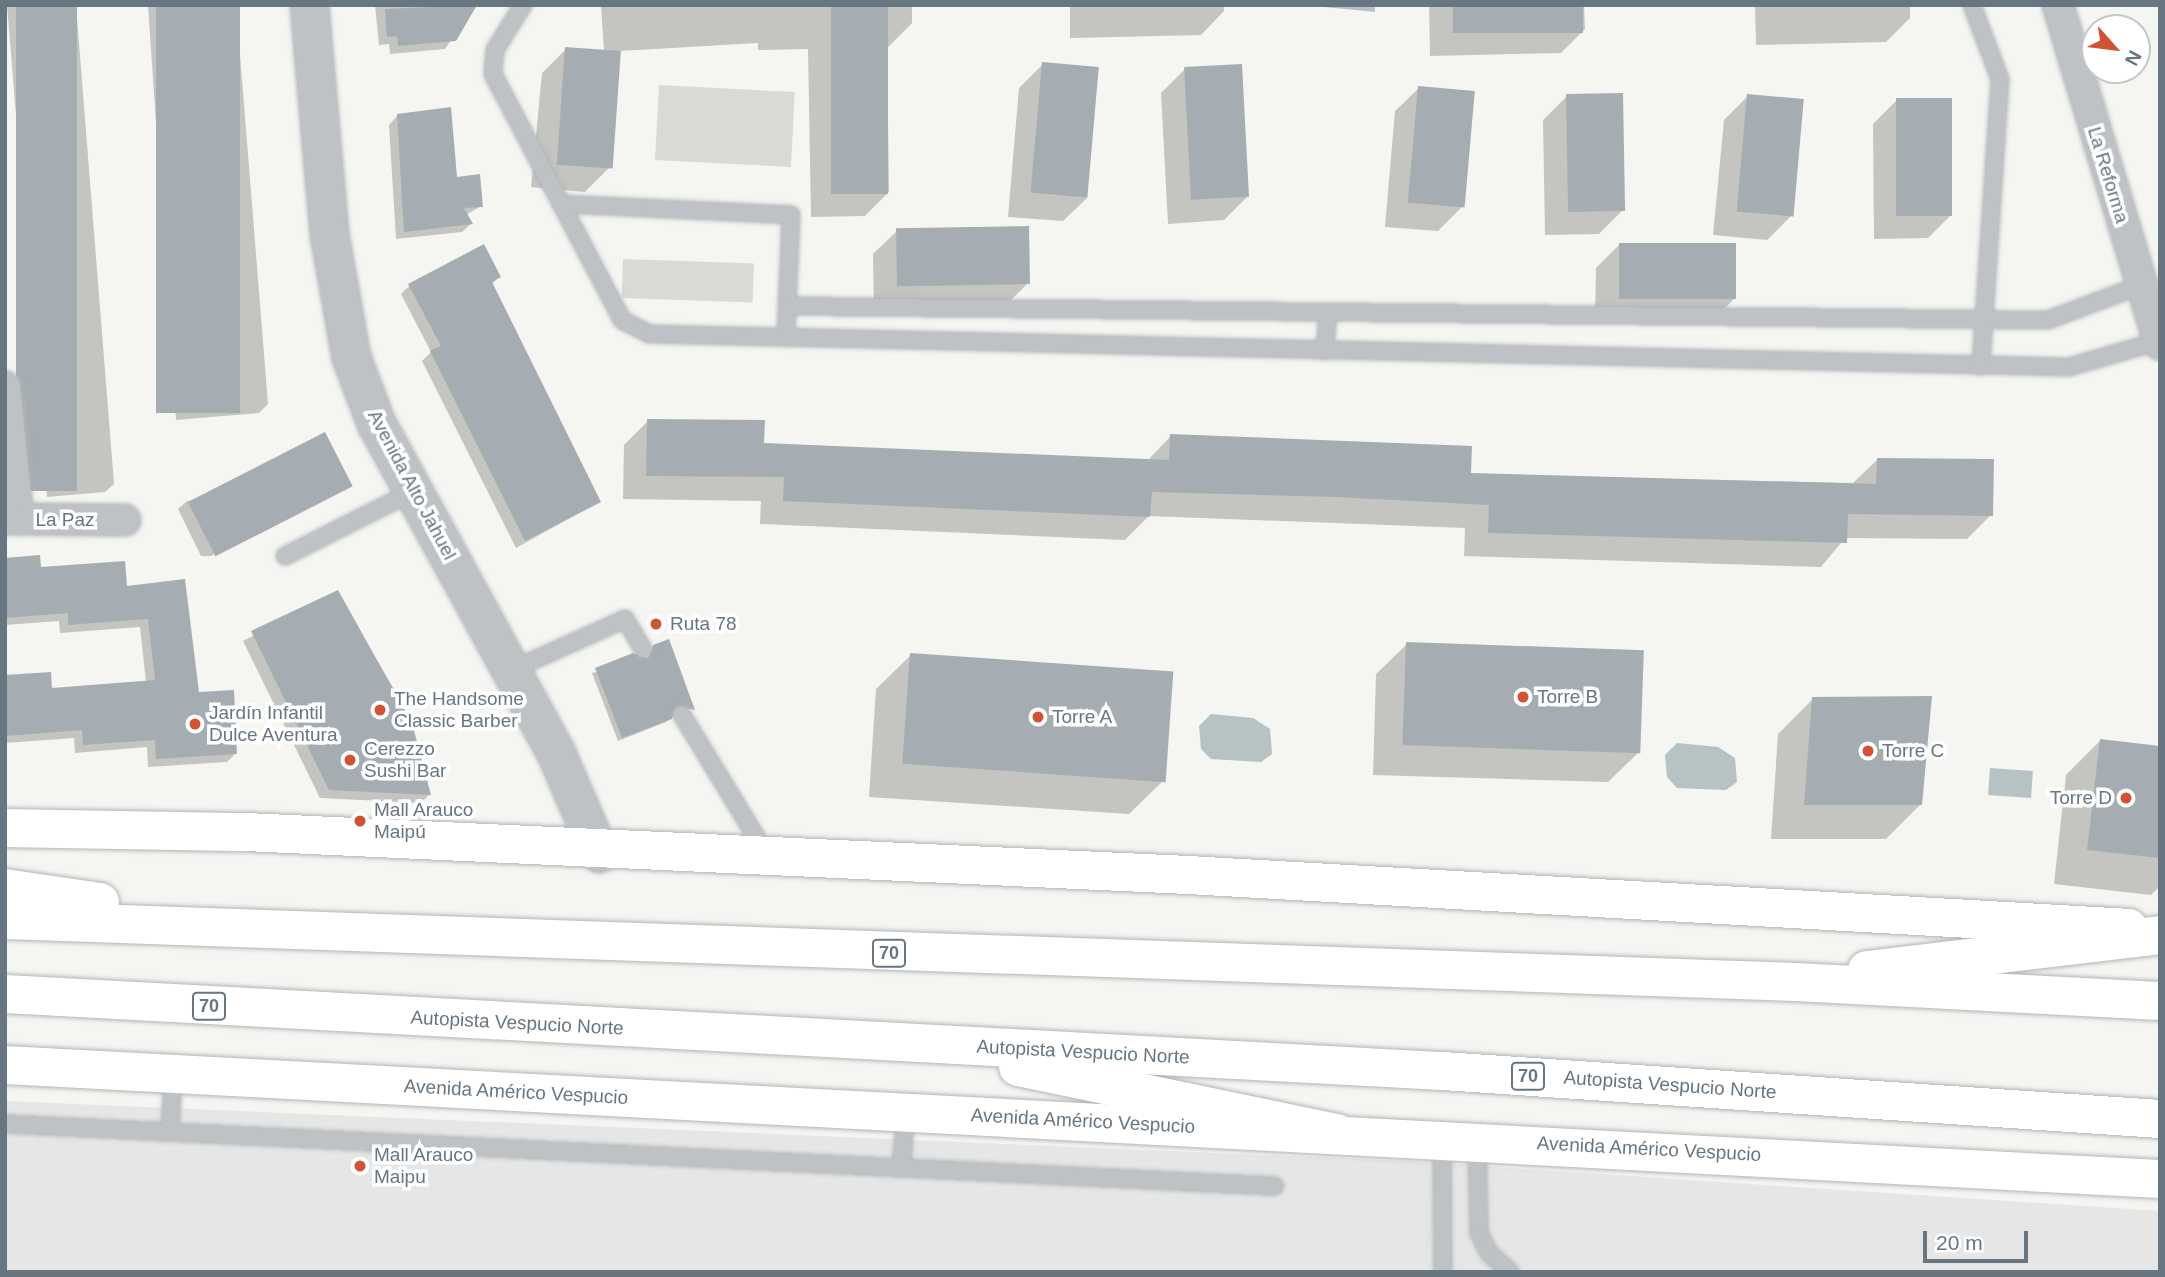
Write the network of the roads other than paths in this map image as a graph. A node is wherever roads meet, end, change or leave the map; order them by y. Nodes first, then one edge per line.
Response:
1 (309, 5) edge
2 (523, 5) edge
3 (1972, 5) edge
4 (2058, 5) edge
5 (561, 204) junction
6 (2141, 285) junction
7 (787, 306) junction
8 (1328, 312) junction
9 (1984, 319) junction
10 (786, 335) junction
11 (2159, 343) edge
12 (1325, 351) junction
13 (1981, 366) junction
14 (5, 387) edge
15 (414, 491) junction
16 (11, 519) edge
17 (125, 520) dead end
18 (285, 556) dead end
19 (643, 649) dead end
20 (512, 670) junction
21 (682, 715) dead end
22 (5, 828) edge
23 (599, 853) junction
24 (769, 859) junction
25 (5, 888) edge
26 (5, 920) edge
27 (289, 930) junction
28 (2160, 933) edge
29 (1796, 982) junction
30 (5, 994) edge
31 (2160, 1001) edge
32 (896, 1042) junction
33 (5, 1065) edge
34 (173, 1074) junction
35 (906, 1112) junction
36 (2160, 1119) edge
37 (5, 1124) edge
38 (170, 1132) junction
39 (1336, 1133) junction
40 (1460, 1139) junction
41 (901, 1168) junction
42 (2160, 1179) edge
43 (1274, 1186) dead end
44 (1443, 1272) edge
45 (1510, 1272) edge

1 - 15 street, Avenida Alto Jahuel
2 - 5 lane
3 - 9 lane
4 - 6 street, La Reforma
5 - 7 lane
5 - 10 lane
6 - 9 lane
6 - 11 street, La Reforma
7 - 8 lane
7 - 10 lane
8 - 9 lane
8 - 12 lane
9 - 13 lane
10 - 12 lane
11 - 13 lane
12 - 13 lane
14 - 16 street
15 - 18 lane
15 - 20 street, Avenida Alto Jahuel
16 - 17 street, La Paz
19 - 20 lane
20 - 23 street, Avenida Alto Jahuel
21 - 24 lane
22 - 23 main road
23 - 24 main road
24 - 28 main road
25 - 27 main road
26 - 27 main road, 70
27 - 29 main road, 70
28 - 29 main road
29 - 31 main road, 70
30 - 32 main road, Autopista Vespucio Norte / 70
32 - 36 main road, Autopista Vespucio Norte / 70
32 - 39 main road
33 - 34 main road, Avenida Américo Vespucio
34 - 35 main road, Avenida Américo Vespucio
34 - 38 lane
35 - 39 main road, Avenida Américo Vespucio
35 - 41 lane
37 - 38 lane
38 - 41 lane
39 - 40 main road, Avenida Américo Vespucio
40 - 42 main road, Avenida Américo Vespucio
40 - 44 lane
40 - 45 lane
41 - 43 lane

